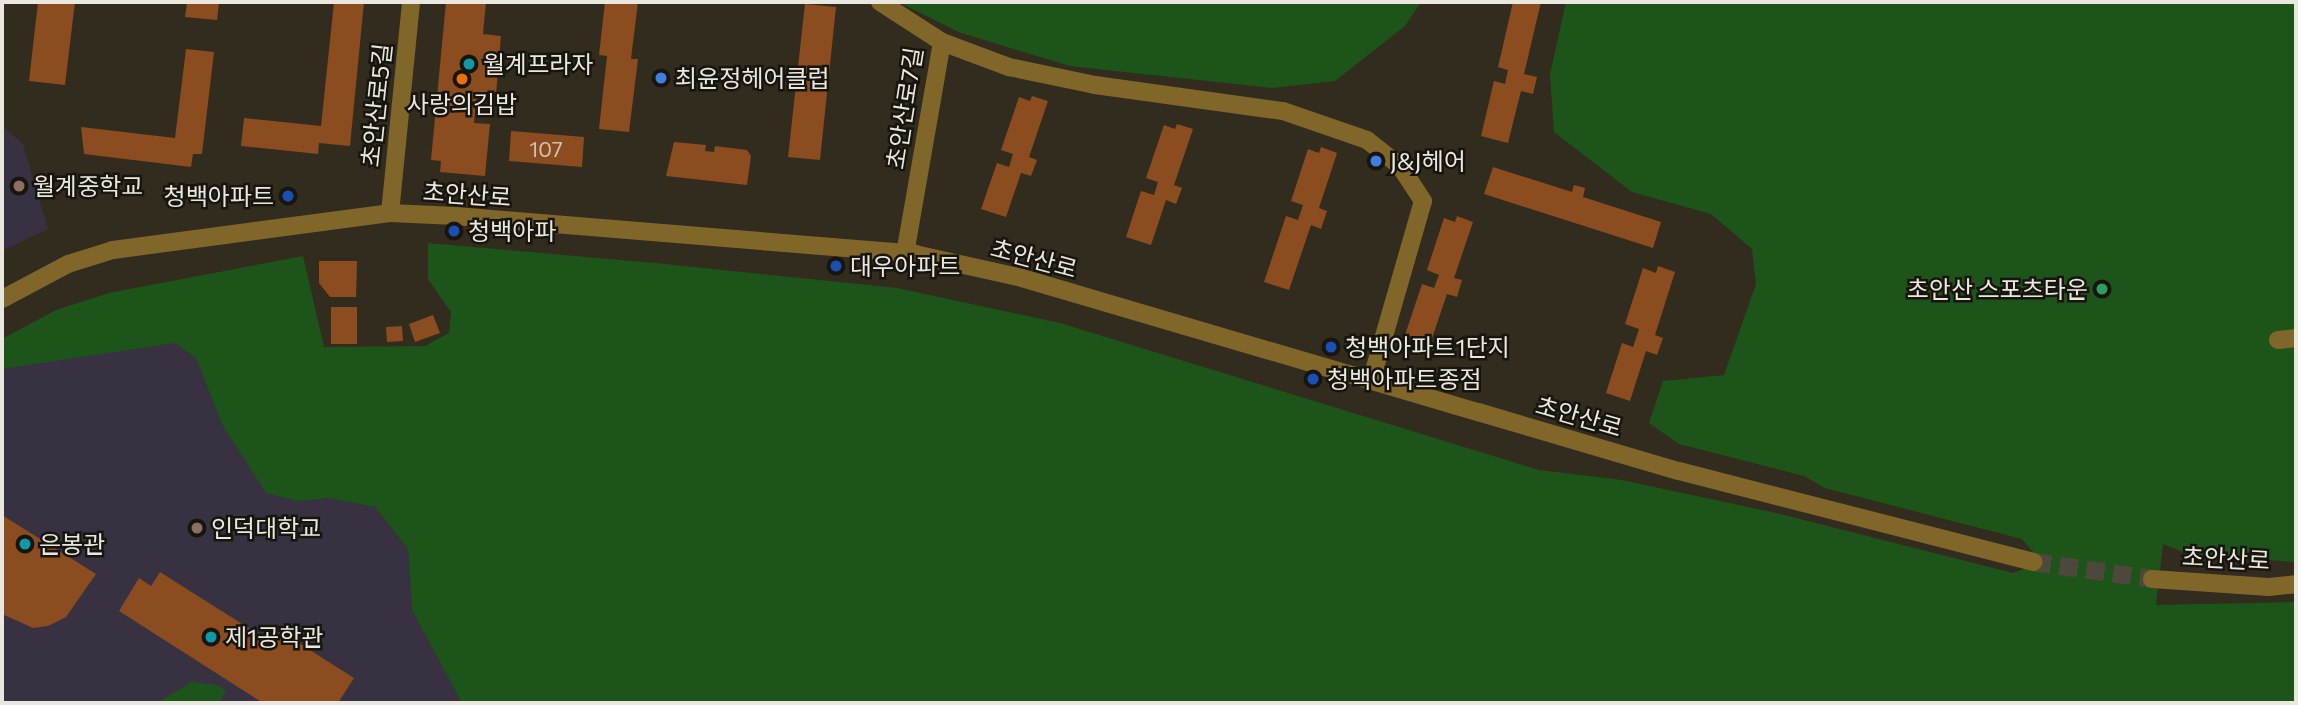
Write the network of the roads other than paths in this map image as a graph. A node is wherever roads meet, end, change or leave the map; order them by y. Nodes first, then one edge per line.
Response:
1 (411, 2) edge
2 (880, 2) edge
3 (942, 41) junction
4 (390, 213) junction
5 (905, 253) junction
6 (2, 299) edge
7 (1371, 381) junction
8 (2033, 562) tunnel mouth
9 (2152, 579) tunnel mouth
10 (2296, 584) edge

1 - 4 street, 초안산로5길
2 - 3 street, 초안산로7길
3 - 5 street, 초안산로7길
3 - 7 street
4 - 5 street, 초안산로
4 - 6 street, 초안산로
5 - 7 street, 초안산로
7 - 8 street, 초안산로
9 - 10 street, 초안산로

